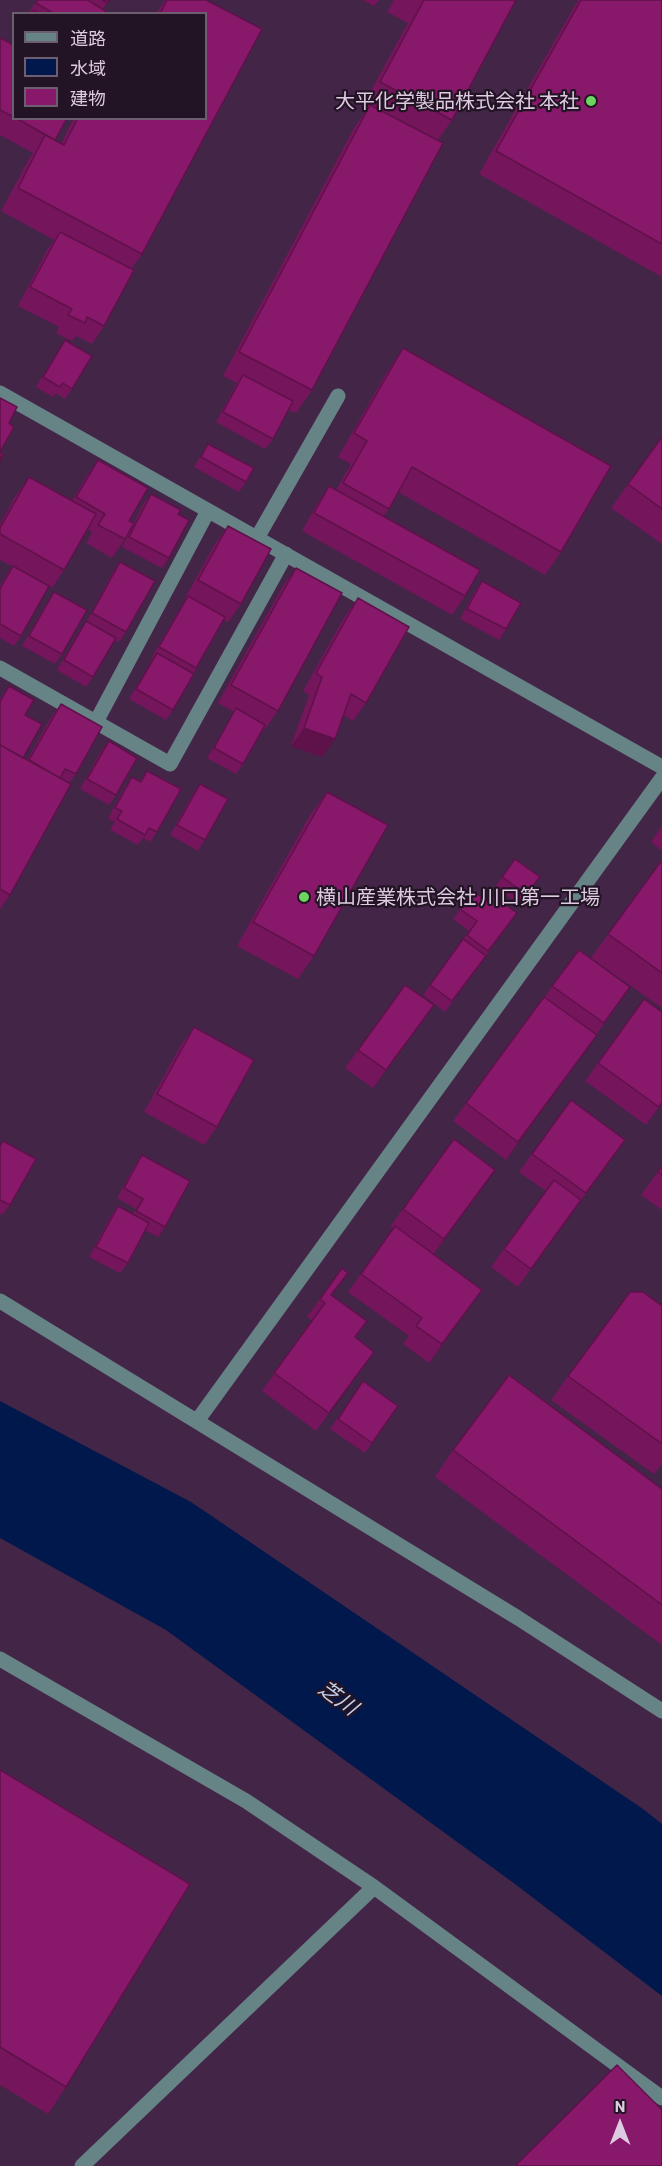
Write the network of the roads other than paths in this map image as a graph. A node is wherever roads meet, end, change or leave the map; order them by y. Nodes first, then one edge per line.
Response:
1 (0, 393) edge
2 (338, 396) dead end
3 (208, 511) junction
4 (257, 538) junction
5 (286, 554) junction
6 (0, 668) edge
7 (96, 722) junction
8 (662, 767) edge
9 (662, 778) edge
10 (0, 1302) edge
11 (197, 1420) junction
12 (0, 1659) edge
13 (662, 1711) edge
14 (374, 1887) junction
15 (662, 2098) edge
16 (82, 2166) edge

1 - 3 street
2 - 4 street
3 - 4 street
3 - 7 street
4 - 5 street
5 - 7 street
5 - 8 street
6 - 7 street
9 - 11 street
10 - 11 street
11 - 13 street
12 - 14 street
14 - 15 street
14 - 16 street

